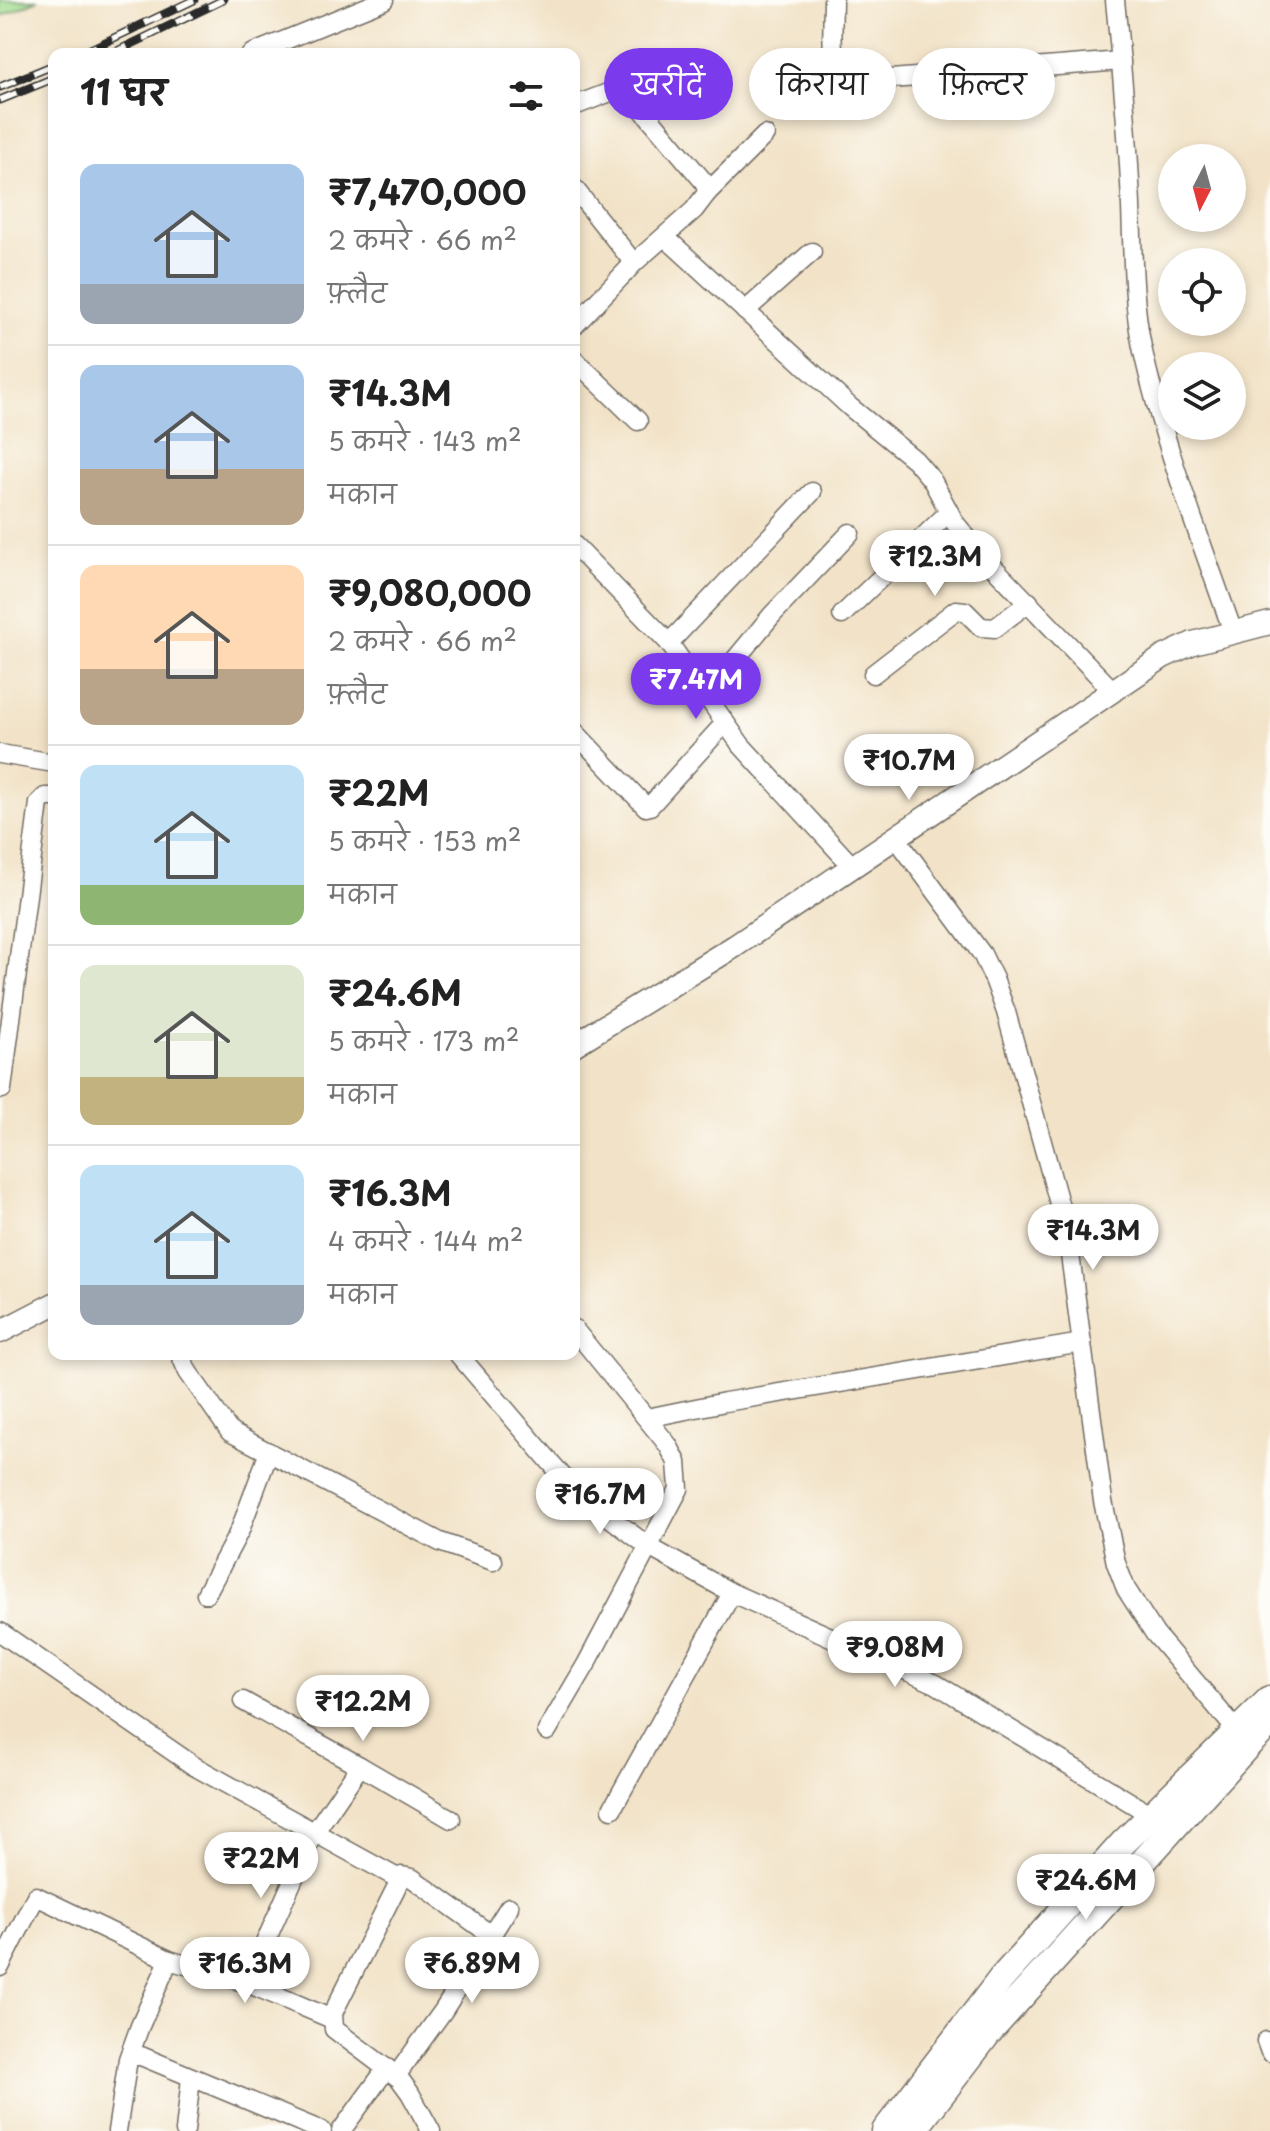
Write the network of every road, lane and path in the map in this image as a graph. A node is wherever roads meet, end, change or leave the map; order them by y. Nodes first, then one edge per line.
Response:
1 (384, 0) edge
2 (833, 0) edge
3 (1115, 0) edge
4 (266, 48) edge
5 (1121, 61) junction
6 (580, 104) edge
7 (765, 135) dead end
8 (707, 193) junction
9 (580, 196) edge
10 (665, 237) junction
11 (812, 252) dead end
12 (634, 263) junction
13 (745, 311) junction
14 (580, 320) edge
15 (580, 365) edge
16 (638, 421) dead end
17 (812, 492) dead end
18 (949, 512) junction
19 (850, 533) dead end
20 (580, 551) edge
21 (1029, 602) junction
22 (842, 615) dead end
23 (1270, 623) edge
24 (1233, 632) junction
25 (669, 643) junction
26 (873, 674) dead end
27 (1113, 691) junction
28 (705, 696) junction
29 (724, 724) junction
30 (580, 737) edge
31 (0, 754) edge
32 (48, 762) edge
33 (48, 797) edge
34 (897, 839) junction
35 (852, 866) junction
36 (8, 1000) edge
37 (580, 1041) edge
38 (2, 1089) dead end
39 (48, 1307) edge
40 (0, 1332) edge
41 (580, 1336) edge
42 (1082, 1343) junction
43 (183, 1360) edge
44 (463, 1360) edge
45 (647, 1418) junction
46 (269, 1452) junction
47 (649, 1547) junction
48 (493, 1561) dead end
49 (732, 1593) junction
50 (206, 1594) dead end
51 (0, 1632) edge
52 (1270, 1699) edge
53 (243, 1701) dead end
54 (1269, 1728) edge
55 (547, 1731) dead end
56 (1237, 1731) junction
57 (360, 1766) junction
58 (612, 1809) dead end
59 (1151, 1815) junction
60 (451, 1819) dead end
61 (314, 1833) junction
62 (399, 1879) junction
63 (509, 1907) dead end
64 (491, 1935) junction
65 (169, 1960) junction
66 (0, 1967) edge
67 (247, 1983) junction
68 (332, 2019) junction
69 (130, 2056) junction
70 (392, 2072) junction
71 (191, 2078) junction
72 (117, 2131) edge
73 (185, 2131) edge
74 (322, 2131) edge
75 (341, 2131) edge
76 (431, 2131) edge
77 (885, 2131) edge
78 (913, 2131) edge

1 - 4 street
2 - 5 street
3 - 5 street
5 - 24 street
6 - 8 street
7 - 8 street
8 - 10 street
9 - 12 street
10 - 12 street
10 - 13 street
11 - 13 street
12 - 14 street
13 - 18 street
15 - 16 street
17 - 25 street
18 - 21 street
18 - 22 street
19 - 28 street
20 - 25 street
21 - 26 street
21 - 27 street
23 - 24 street
24 - 27 street
25 - 28 street
27 - 34 street
28 - 29 street
29 - 30 street
29 - 35 street
31 - 32 street
33 - 36 street
34 - 35 street
34 - 42 street
35 - 37 street
36 - 38 street
39 - 40 street
41 - 45 street
42 - 45 street
42 - 56 street
43 - 46 street
44 - 47 street
45 - 47 street
46 - 48 street
46 - 50 street
47 - 49 street
47 - 55 street
49 - 58 street
49 - 59 street
51 - 61 street
52 - 56 main road
53 - 57 street
54 - 78 main road
56 - 59 main road
57 - 60 street
57 - 61 street
59 - 77 main road
61 - 62 street
61 - 67 street
62 - 64 street
62 - 68 street
63 - 64 street
64 - 70 street
65 - 66 street
65 - 67 street
65 - 69 street
67 - 68 street
68 - 70 street
69 - 71 street
69 - 72 street
70 - 75 street
70 - 76 street
71 - 73 street
71 - 74 street

